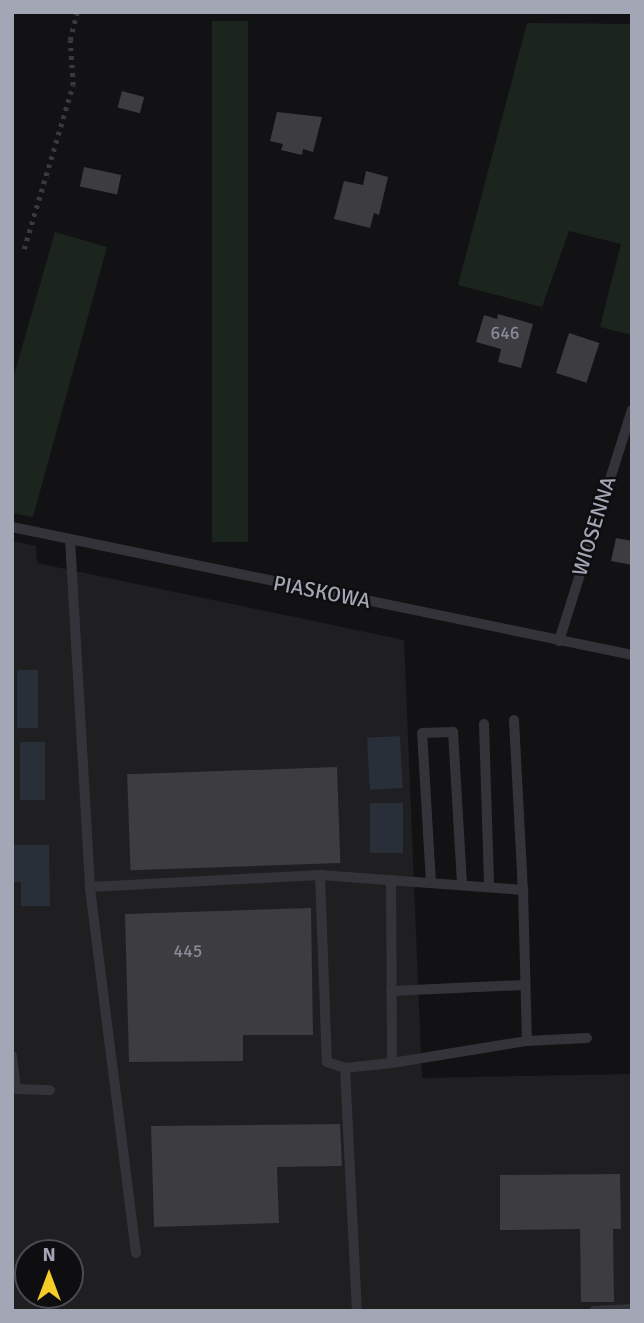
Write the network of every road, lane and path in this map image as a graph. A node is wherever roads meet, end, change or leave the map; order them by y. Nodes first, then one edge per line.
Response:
1 (77, 12) edge
2 (24, 248) dead end
3 (632, 411) edge
4 (12, 527) edge
5 (70, 539) junction
6 (559, 641) junction
7 (632, 654) edge
8 (514, 720) dead end
9 (484, 724) dead end
10 (320, 874) junction
11 (391, 880) junction
12 (431, 883) junction
13 (462, 885) junction
14 (90, 887) junction
15 (489, 887) junction
16 (523, 890) junction
17 (526, 985) junction
18 (391, 991) junction
19 (587, 1038) dead end
20 (527, 1041) junction
21 (12, 1056) edge
22 (392, 1063) junction
23 (345, 1068) junction
24 (50, 1090) dead end
25 (136, 1254) dead end
26 (632, 1310) edge
27 (357, 1311) edge
28 (594, 1311) edge

1 - 2 path
3 - 6 lane, WIOSENNA
4 - 5 lane, PIASKOWA
5 - 6 lane, PIASKOWA
5 - 14 lane
6 - 7 lane, PIASKOWA
8 - 16 lane
9 - 15 lane
10 - 11 lane
10 - 14 lane
10 - 23 lane
11 - 12 lane
11 - 18 lane
12 - 13 lane
12 - 13 lane
13 - 15 lane
14 - 25 lane
15 - 16 lane
16 - 17 lane
17 - 18 lane
17 - 20 lane
18 - 22 lane
19 - 20 lane
20 - 22 lane
21 - 24 lane
22 - 23 lane
23 - 27 lane
26 - 28 lane

